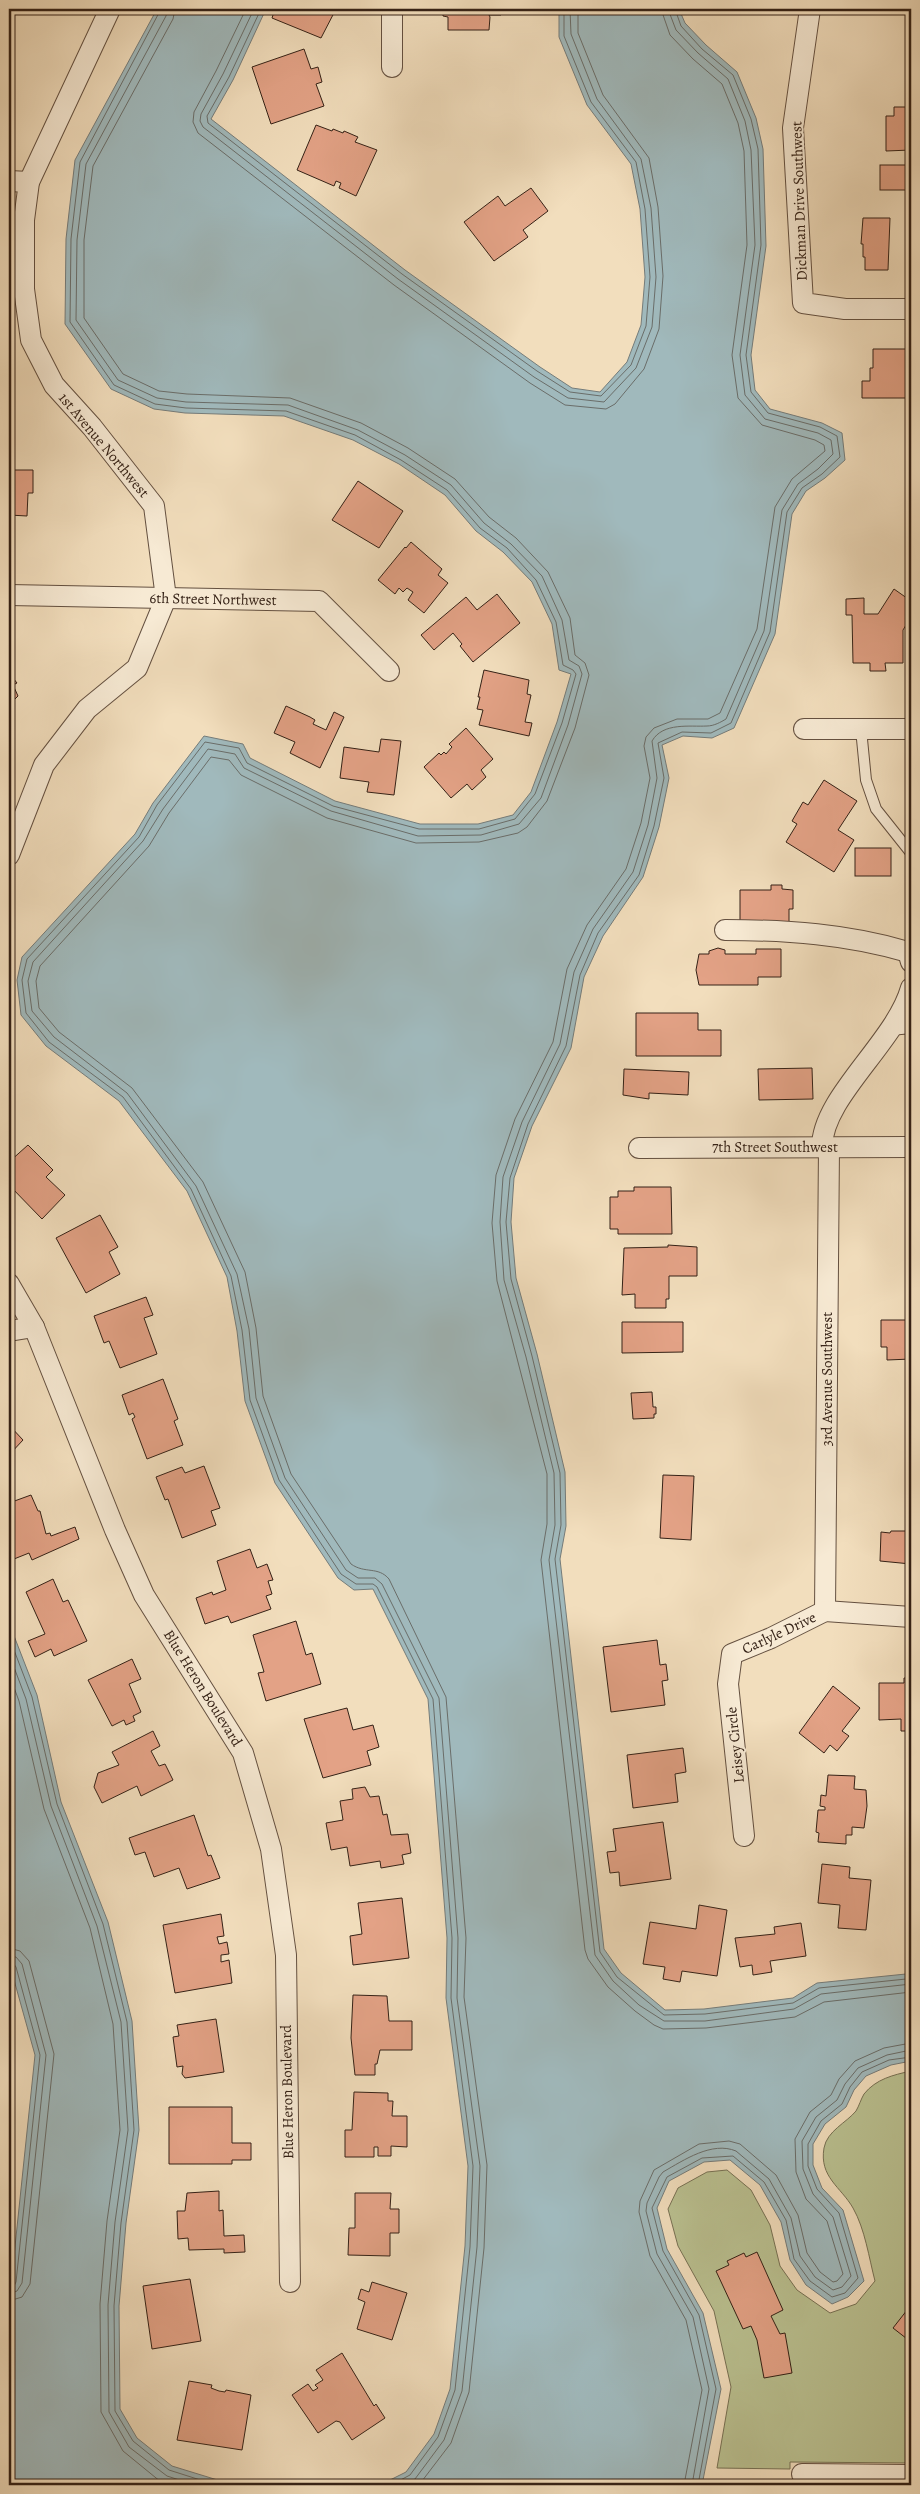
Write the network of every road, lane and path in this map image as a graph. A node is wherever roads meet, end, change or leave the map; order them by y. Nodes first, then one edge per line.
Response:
1 (110, 9) edge
2 (392, 9) edge
3 (810, 9) edge
4 (392, 67) dead end
5 (9, 181) edge
6 (29, 182) junction
7 (911, 309) edge
8 (9, 595) edge
9 (166, 598) junction
10 (389, 670) dead end
11 (804, 729) dead end
12 (861, 729) junction
13 (911, 729) edge
14 (911, 853) edge
15 (9, 855) edge
16 (724, 930) dead end
17 (911, 962) edge
18 (911, 988) edge
19 (911, 1028) edge
20 (891, 1030) junction
21 (826, 1147) junction
22 (911, 1147) edge
23 (639, 1148) dead end
24 (9, 1284) edge
25 (34, 1326) junction
26 (9, 1331) edge
27 (825, 1611) junction
28 (911, 1618) edge
29 (732, 1654) joint
30 (744, 1836) dead end
31 (290, 2282) dead end
32 (802, 2474) dead end
33 (911, 2475) edge

1 - 6 street, 1st Avenue Northwest
2 - 4 street
3 - 7 street, Dickman Drive Southwest
5 - 6 street
6 - 9 street, 1st Avenue Northwest
8 - 9 street, 6th Street Northwest
9 - 10 street, 6th Street Northwest
9 - 15 street, 1st Avenue Northwest
11 - 12 street
12 - 13 street
12 - 14 lane
16 - 17 street
18 - 20 street
19 - 20 lane
20 - 21 street
21 - 22 street, 7th Street Southwest
21 - 23 street, 7th Street Southwest
21 - 27 street, 3rd Avenue Southwest
24 - 25 street, Blue Heron Boulevard
25 - 26 street
25 - 31 street, Blue Heron Boulevard
27 - 28 street
27 - 29 street, Carlyle Drive
29 - 30 street, Leisey Circle
32 - 33 street

